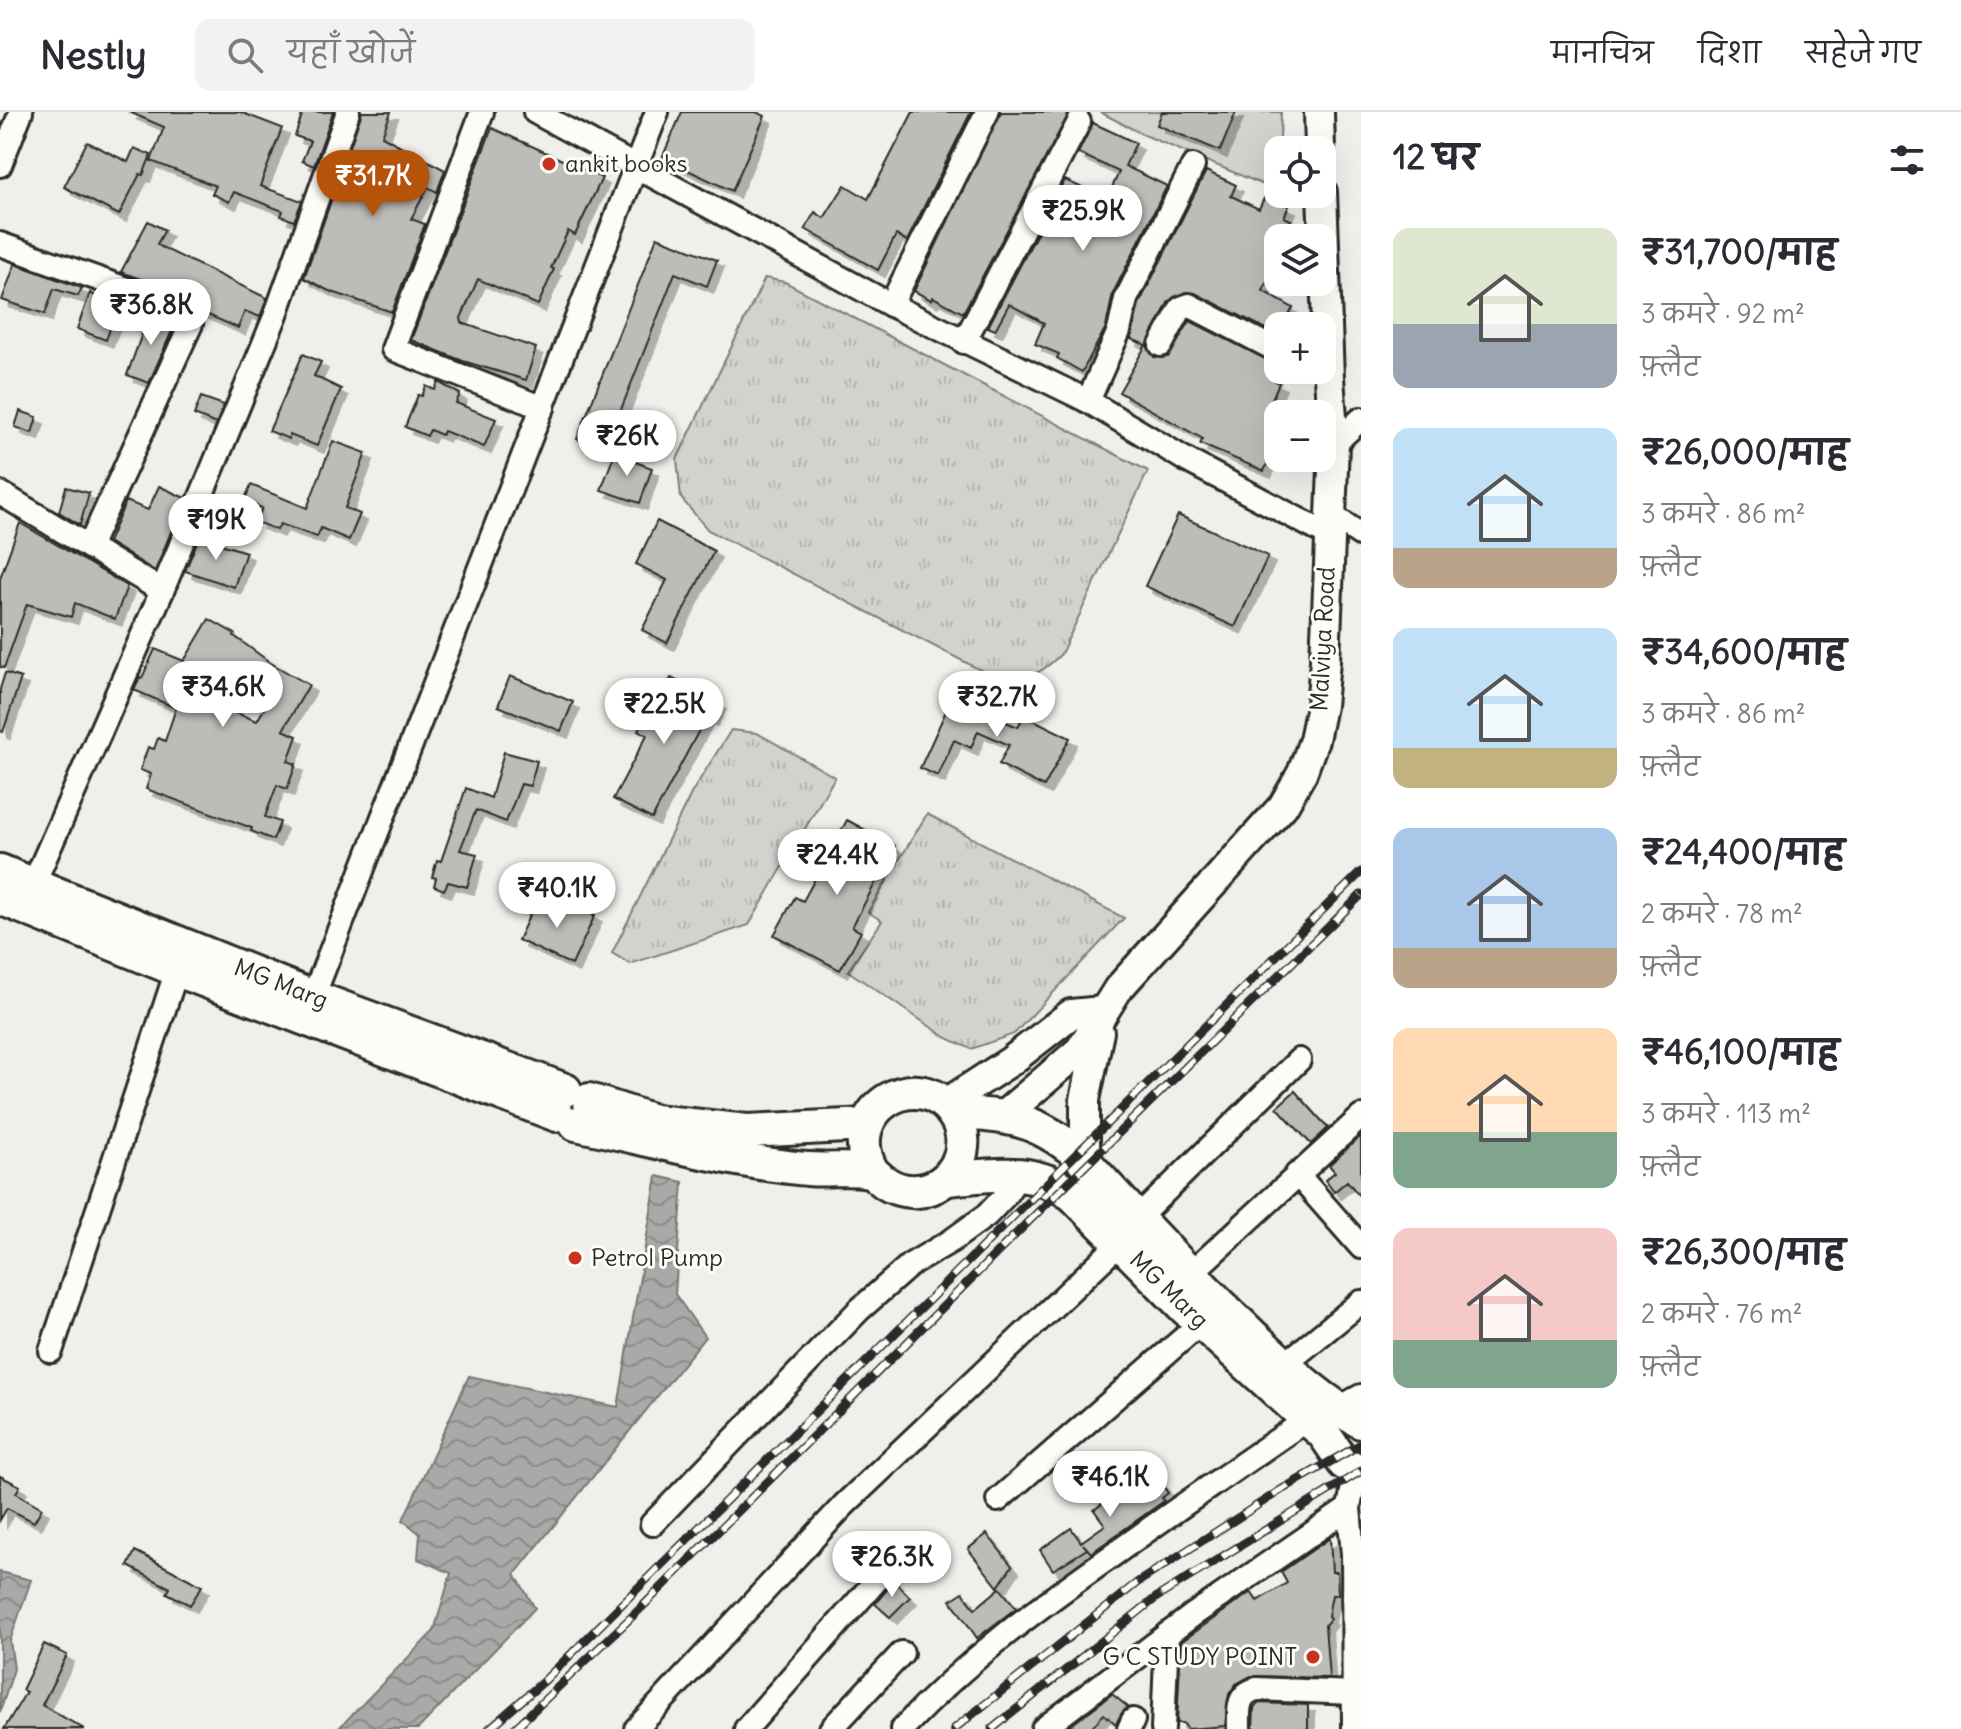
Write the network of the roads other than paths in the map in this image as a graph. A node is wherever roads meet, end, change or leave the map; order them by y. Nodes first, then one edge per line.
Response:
1 (21, 112) edge
2 (348, 112) edge
3 (482, 112) edge
4 (535, 112) edge
5 (657, 112) edge
6 (987, 112) edge
7 (1319, 112) edge
8 (1079, 122) dead end
9 (1320, 136) edge
10 (0, 165) edge
11 (1193, 166) dead end
12 (636, 168) junction
13 (1322, 208) edge
14 (0, 244) edge
15 (891, 305) junction
16 (1322, 312) edge
17 (964, 342) junction
18 (1264, 344) edge
19 (1161, 345) dead end
20 (1088, 401) junction
21 (543, 408) junction
22 (1361, 419) edge
23 (1336, 442) edge
24 (1332, 472) edge
25 (0, 493) edge
26 (1329, 525) junction
27 (1361, 535) edge
28 (89, 547) junction
29 (162, 591) junction
30 (0, 871) edge
31 (33, 885) junction
32 (0, 898) edge
33 (177, 970) junction
34 (313, 997) junction
35 (1103, 1011) junction
36 (1299, 1060) dead end
37 (572, 1107) junction
38 (949, 1108) junction
39 (1003, 1116) junction
40 (1361, 1117) edge
41 (866, 1125) junction
42 (1085, 1162) junction
43 (872, 1171) junction
44 (1297, 1174) junction
45 (1019, 1175) junction
46 (947, 1179) junction
47 (1129, 1231) junction
48 (1361, 1247) edge
49 (1189, 1275) junction
50 (1361, 1302) edge
51 (1201, 1323) junction
52 (51, 1351) dead end
53 (1284, 1365) junction
54 (1342, 1412) edge
55 (1358, 1471) edge
56 (998, 1500) dead end
57 (1349, 1508) junction
58 (652, 1524) dead end
59 (1357, 1554) edge
60 (882, 1574) dead end
61 (1357, 1597) edge
62 (1167, 1634) junction
63 (902, 1653) dead end
64 (1357, 1656) edge
65 (1354, 1693) junction
66 (636, 1729) edge
67 (746, 1729) edge
68 (831, 1729) edge
69 (902, 1729) edge
70 (1043, 1729) edge
71 (1163, 1729) edge
72 (1239, 1729) edge
73 (1354, 1729) edge

1 - 10 street
2 - 29 street
3 - 21 street
4 - 12 street
5 - 12 street
6 - 15 street
7 - 9 street
8 - 17 street
11 - 20 street
12 - 15 street
12 - 21 street
13 - 16 street, Malviya Road
14 - 28 street
15 - 17 street
17 - 20 street
18 - 19 street
20 - 26 street
21 - 34 street
22 - 23 street
24 - 26 street, Malviya Road
25 - 28 street
26 - 27 street
26 - 35 street, Malviya Road
28 - 29 street
29 - 31 street
30 - 31 main road, MG Marg
31 - 34 main road, MG Marg
32 - 33 main road
33 - 37 main road
33 - 52 street
34 - 37 main road, MG Marg
35 - 38 street
35 - 39 street, Malviya Road
35 - 42 street
36 - 47 street
37 - 41 main road, MG Marg
37 - 43 main road
38 - 39 main road, MG Marg
38 - 41 main road
38 - 46 main road
39 - 42 main road, MG Marg
40 - 44 street
41 - 43 main road
42 - 47 main road, MG Marg
43 - 46 main road
44 - 48 street
44 - 49 street
45 - 46 main road, MG Marg
45 - 47 main road, MG Marg
45 - 58 street
47 - 49 main road, MG Marg
47 - 51 main road, MG Marg
47 - 66 street
49 - 53 main road, MG Marg
50 - 53 street
51 - 54 main road, MG Marg
51 - 56 street
53 - 54 main road, MG Marg
54 - 55 main road, MG Marg
54 - 69 street
55 - 57 street
57 - 59 street
57 - 62 street
59 - 61 street
60 - 67 street
61 - 64 street
62 - 70 street
62 - 71 street
63 - 68 street
64 - 65 street
65 - 72 street
65 - 73 street

